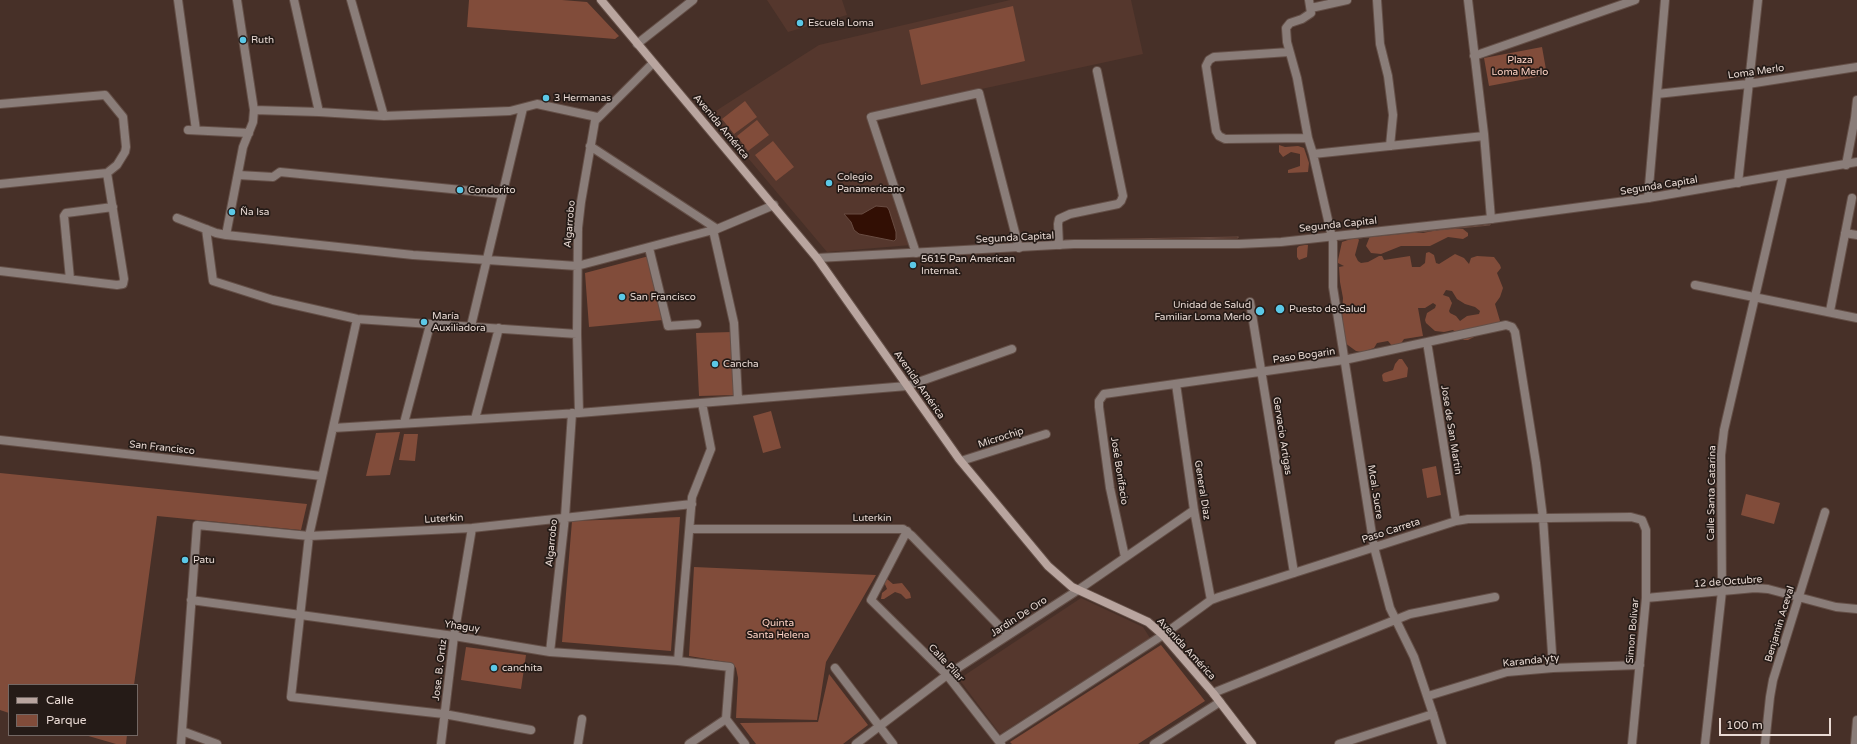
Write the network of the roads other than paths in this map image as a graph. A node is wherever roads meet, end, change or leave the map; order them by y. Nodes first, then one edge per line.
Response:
1 (178, 0) edge
2 (237, 0) edge
3 (294, 0) edge
4 (351, 0) edge
5 (601, 0) edge
6 (694, 0) edge
7 (1347, 0) edge
8 (1377, 0) edge
9 (1468, 0) edge
10 (1635, 0) edge
11 (1665, 0) edge
12 (1758, 0) edge
13 (1310, 4) edge
14 (637, 44) junction
15 (1289, 52) junction
16 (1474, 56) junction
17 (653, 63) junction
18 (1857, 68) edge
19 (1097, 71) dead end
20 (1748, 84) junction
21 (1657, 94) junction
22 (1857, 100) edge
23 (0, 104) edge
24 (523, 108) junction
25 (254, 110) junction
26 (319, 112) junction
27 (384, 116) junction
28 (597, 117) junction
29 (188, 130) dead end
30 (196, 130) junction
31 (249, 134) junction
32 (1484, 136) junction
33 (1308, 138) junction
34 (590, 146) junction
35 (1390, 146) junction
36 (1313, 154) junction
37 (1857, 162) edge
38 (1846, 164) junction
39 (108, 173) junction
40 (238, 175) junction
41 (1784, 176) junction
42 (1738, 183) junction
43 (0, 184) edge
44 (502, 194) junction
45 (1648, 198) junction
46 (1852, 198) dead end
47 (774, 205) junction
48 (113, 207) junction
49 (177, 218) dead end
50 (1491, 219) junction
51 (206, 229) junction
52 (715, 229) junction
53 (1845, 233) junction
54 (226, 235) junction
55 (1857, 235) edge
56 (1332, 236) junction
57 (1059, 245) junction
58 (649, 248) junction
59 (1019, 248) junction
60 (916, 253) junction
61 (817, 258) junction
62 (487, 260) junction
63 (577, 266) junction
64 (0, 271) edge
65 (70, 279) junction
66 (1695, 285) dead end
67 (1756, 298) junction
68 (1250, 302) dead end
69 (1830, 311) junction
70 (1857, 318) edge
71 (357, 319) junction
72 (697, 324) dead end
73 (430, 325) junction
74 (471, 326) junction
75 (499, 328) junction
76 (577, 334) junction
77 (1427, 342) junction
78 (1012, 350) dead end
79 (1344, 360) junction
80 (1262, 372) junction
81 (1176, 384) junction
82 (907, 386) junction
83 (1109, 393) joint
84 (738, 400) junction
85 (702, 403) junction
86 (575, 413) junction
87 (475, 419) junction
88 (404, 423) junction
89 (333, 428) junction
90 (1046, 434) dead end
91 (0, 440) edge
92 (961, 461) junction
93 (322, 476) junction
94 (692, 504) junction
95 (1194, 510) junction
96 (1825, 512) dead end
97 (564, 516) junction
98 (1543, 518) junction
99 (1642, 520) joint
100 (1456, 521) junction
101 (472, 528) junction
102 (690, 529) junction
103 (907, 531) junction
104 (309, 536) junction
105 (1374, 547) junction
106 (1125, 558) junction
107 (1294, 573) junction
108 (1078, 590) junction
109 (1722, 591) junction
110 (1495, 597) dead end
111 (1646, 598) junction
112 (1799, 598) junction
113 (191, 600) junction
114 (1210, 600) junction
115 (1857, 610) edge
116 (299, 616) junction
117 (1395, 620) junction
118 (1163, 635) junction
119 (454, 636) junction
120 (1008, 636) junction
121 (550, 652) junction
122 (678, 661) junction
123 (1640, 665) junction
124 (835, 668) dead end
125 (1554, 668) junction
126 (947, 676) junction
127 (1213, 693) junction
128 (1428, 696) junction
129 (1220, 702) junction
130 (444, 714) junction
131 (1433, 714) junction
132 (582, 719) dead end
133 (726, 719) junction
134 (1857, 720) edge
135 (879, 726) junction
136 (531, 730) dead end
137 (182, 731) junction
138 (1000, 742) edge
139 (181, 744) edge
140 (217, 744) edge
141 (441, 744) edge
142 (578, 744) edge
143 (689, 744) edge
144 (745, 744) edge
145 (856, 744) edge
146 (893, 744) edge
147 (1154, 744) edge
148 (1252, 744) edge
149 (1338, 744) edge
150 (1442, 744) edge
151 (1632, 744) edge
152 (1705, 744) edge
153 (1765, 744) edge
154 (1855, 744) edge

1 - 30 street
2 - 25 street
3 - 26 street
4 - 27 street
5 - 14 main road, Avenida América
6 - 14 street
7 - 13 street
8 - 35 street
9 - 16 street
10 - 16 street
11 - 21 street
12 - 20 street
13 - 15 street, Mcal. Sucre
14 - 17 main road, Avenida América
15 - 33 street, Mcal. Sucre
15 - 33 street
16 - 32 street
17 - 28 street
17 - 47 main road, Avenida América
18 - 20 street, Loma Merlo
19 - 57 street
20 - 21 street, Loma Merlo
20 - 42 street
21 - 45 street
22 - 38 street
23 - 39 street
24 - 27 street
24 - 28 street
24 - 44 street
25 - 26 street
25 - 31 street
26 - 27 street
28 - 34 street, Algarrobo
29 - 30 street
30 - 31 street
31 - 40 street
32 - 35 street
32 - 50 street
33 - 36 street, Mcal. Sucre
34 - 52 street
34 - 63 street, Algarrobo
35 - 36 street
36 - 56 street, Mcal. Sucre
37 - 38 street, Segunda Capital
38 - 41 street, Segunda Capital
39 - 43 street
39 - 48 street
40 - 44 street
40 - 54 street
41 - 42 street, Segunda Capital
41 - 67 street, Calle Santa Catarina
42 - 45 street, Segunda Capital
44 - 62 street
45 - 50 street, Segunda Capital
46 - 53 street
47 - 52 street
47 - 61 main road, Avenida América
48 - 65 street
48 - 65 street
49 - 51 street
50 - 56 street, Segunda Capital
51 - 54 street
51 - 71 street
52 - 58 street
52 - 84 street
53 - 55 street
53 - 69 street
54 - 62 street
56 - 57 street, Segunda Capital
56 - 79 street, Mcal. Sucre
57 - 59 street, Segunda Capital
58 - 63 street
58 - 72 street
59 - 60 street, Segunda Capital
59 - 60 street
60 - 61 street, Segunda Capital
61 - 82 main road, Avenida América
62 - 63 street
62 - 74 street
63 - 76 street, Algarrobo
64 - 65 street
66 - 67 street
67 - 69 street
67 - 109 street, Calle Santa Catarina
68 - 80 street, Gervacio Artigas
69 - 70 street
71 - 73 street
71 - 89 street
73 - 74 street
73 - 88 street
74 - 75 street
75 - 76 street
75 - 87 street
76 - 86 street, Algarrobo
77 - 79 street, Paso Bogarin
77 - 98 street, Paso Bogarin
77 - 100 street, Jose de San Martin
78 - 82 street
79 - 80 street, Paso Bogarin
79 - 105 street, Mcal. Sucre
80 - 81 street, Paso Bogarin
80 - 107 street, Gervacio Artigas
81 - 83 street, Paso Bogarin
81 - 95 street, General Díaz
82 - 84 street
82 - 92 main road, Avenida América
83 - 106 street, José Bonifacio
84 - 85 street
85 - 86 street
85 - 94 street
86 - 87 street
86 - 97 street, Algarrobo
87 - 88 street
88 - 89 street
89 - 93 street
90 - 92 street, Microchip
91 - 93 street, San Francisco
92 - 108 main road, Avenida América
93 - 104 street
94 - 97 street, Luterkin
94 - 102 street
95 - 106 street, Jardin De Oro
95 - 114 street, General Díaz
96 - 112 street, Benjamin Aceval
97 - 101 street, Luterkin
97 - 121 street, Algarrobo
98 - 99 street, Paso Carreta
98 - 100 street, Paso Carreta
98 - 125 street
99 - 111 street, Simon Bolivar
100 - 105 street, Paso Carreta
101 - 104 street, Luterkin
101 - 119 street, Jose. B. Ortiz
102 - 103 street, Luterkin
102 - 122 street
103 - 120 street
103 - 126 street, Calle Pilar
104 - 113 street, Luterkin
104 - 116 street
105 - 107 street, Paso Carreta
105 - 117 street, Mcal. Sucre
106 - 108 street, Jardin De Oro
107 - 114 street, Paso Carreta
108 - 118 main road, Avenida América
108 - 120 street, Jardin De Oro
109 - 111 street, 12 de Octubre
109 - 112 street, 12 de Octubre
109 - 152 street, Calle Santa Catarina
110 - 117 street
111 - 123 street, Simon Bolivar
112 - 115 street, 12 de Octubre
112 - 153 street, Benjamin Aceval
113 - 116 street, Yhaguy
113 - 137 street
114 - 118 street, Paso Carreta
116 - 119 street, Yhaguy
116 - 130 street
117 - 127 street
117 - 128 street, Mcal. Sucre
118 - 127 main road, Avenida América
118 - 138 street, Paso Carreta
119 - 121 street, Yhaguy
119 - 130 street, Jose. B. Ortiz
120 - 126 street, Jardin De Oro
121 - 122 street, Yhaguy
122 - 133 street, Yhaguy
123 - 125 street, Karanda'yty
123 - 151 street, Simon Bolivar
124 - 135 street
125 - 128 street, Karanda'yty
126 - 135 street, Jardin De Oro
126 - 138 street, Calle Pilar
127 - 129 main road, Avenida América
128 - 131 street, Mcal. Sucre
129 - 147 street
129 - 148 main road, Avenida América
130 - 136 street
130 - 141 street, Jose. B. Ortiz
131 - 149 street
131 - 150 street, Mcal. Sucre
132 - 142 street
133 - 143 street
133 - 144 street
134 - 154 street
135 - 145 street, Jardin De Oro
135 - 146 street
137 - 139 street
137 - 140 street

